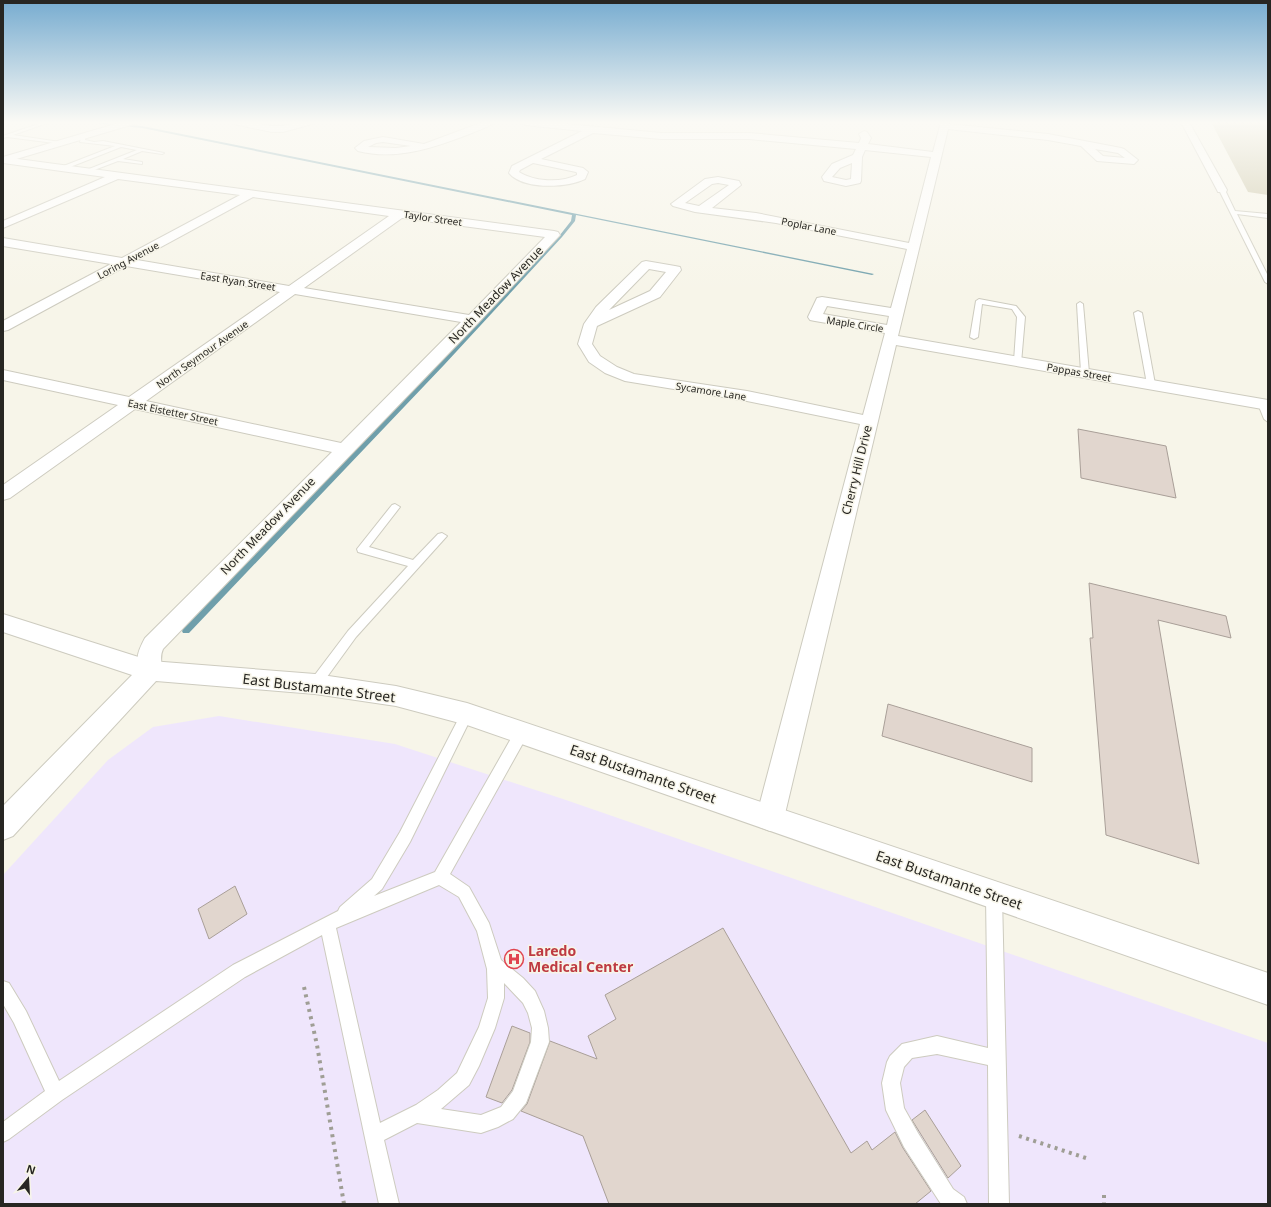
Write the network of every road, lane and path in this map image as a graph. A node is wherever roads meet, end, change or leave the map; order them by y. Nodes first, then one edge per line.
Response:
1 (110, 178) edge
2 (143, 178) edge
3 (524, 178) edge
4 (579, 178) edge
5 (931, 178) edge
6 (1216, 178) edge
7 (1222, 190) joint
8 (253, 193) junction
9 (703, 209) junction
10 (1233, 212) junction
11 (401, 214) junction
12 (1268, 216) edge
13 (3, 225) edge
14 (554, 235) joint
15 (3, 242) edge
16 (913, 247) junction
17 (125, 262) junction
18 (1268, 282) edge
19 (293, 290) junction
20 (1080, 304) dead end
21 (896, 313) junction
22 (1138, 313) dead end
23 (473, 320) junction
24 (591, 324) junction
25 (3, 327) edge
26 (891, 334) junction
27 (974, 337) dead end
28 (1018, 361) junction
29 (1085, 373) junction
30 (3, 375) edge
31 (1151, 384) junction
32 (132, 403) junction
33 (1265, 404) edge
34 (1268, 419) edge
35 (869, 421) junction
36 (343, 449) junction
37 (3, 494) edge
38 (395, 507) dead end
39 (442, 536) dead end
40 (416, 565) junction
41 (3, 623) edge
42 (151, 671) junction
43 (315, 684) junction
44 (467, 714) junction
45 (522, 732) junction
46 (770, 818) junction
47 (3, 826) edge
48 (440, 877) junction
49 (994, 895) junction
50 (332, 921) junction
51 (494, 965) junction
52 (304, 987) dead end
53 (1268, 988) edge
54 (3, 989) edge
55 (997, 1059) junction
56 (56, 1094) junction
57 (417, 1114) junction
58 (998, 1128) junction
59 (3, 1133) edge
60 (374, 1135) junction
61 (1089, 1159) dead end
62 (1104, 1195) dead end
63 (344, 1204) edge
64 (390, 1204) edge
65 (957, 1204) edge
66 (999, 1204) edge
67 (1104, 1204) edge

1 - 13 street
2 - 8 street, Taylor Street
3 - 4 street
5 - 16 street, Cherry Hill Drive
6 - 7 street
7 - 10 lane
8 - 11 street, Taylor Street
8 - 17 street, Loring Avenue
9 - 9 street, Poplar Lane
9 - 16 street, Poplar Lane
10 - 12 lane
10 - 18 lane
11 - 14 street, Taylor Street
11 - 19 street, North Seymour Avenue
14 - 23 street, North Meadow Avenue
15 - 17 street, East Ryan Street
16 - 21 street, Cherry Hill Drive
17 - 19 street, East Ryan Street
17 - 25 street, Loring Avenue
19 - 23 street, East Ryan Street
19 - 32 street, North Seymour Avenue
20 - 29 lane
21 - 26 street, Cherry Hill Drive
21 - 26 street, Maple Circle
22 - 31 lane
23 - 36 street, North Meadow Avenue
24 - 24 street, Sycamore Lane
24 - 35 street, Sycamore Lane
26 - 28 street, Pappas Street
26 - 35 street, Cherry Hill Drive
27 - 28 lane
28 - 29 street, Pappas Street
29 - 31 street, Pappas Street
30 - 32 street, East Eistetter Street
31 - 33 street, Pappas Street
32 - 36 street, East Eistetter Street
32 - 37 street, North Seymour Avenue
33 - 34 lane
35 - 46 street, Cherry Hill Drive
36 - 42 street, North Meadow Avenue
38 - 40 lane
39 - 40 lane
40 - 43 lane
41 - 42 street, East Bustamante Street
42 - 43 street, East Bustamante Street
42 - 47 street
43 - 44 street, East Bustamante Street
44 - 45 street, East Bustamante Street
44 - 50 lane
45 - 46 street, East Bustamante Street
45 - 48 lane
46 - 49 street, East Bustamante Street
48 - 50 lane
48 - 51 lane
49 - 53 street, East Bustamante Street
49 - 55 lane
50 - 56 lane
50 - 60 lane
51 - 57 lane
51 - 57 lane
52 - 63 path
54 - 56 lane
55 - 58 lane
55 - 65 lane
56 - 59 lane
57 - 60 lane
58 - 61 path
58 - 66 lane
60 - 64 lane
62 - 67 path

